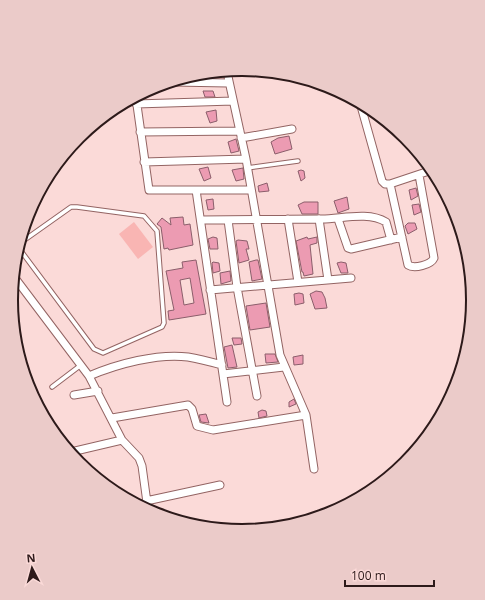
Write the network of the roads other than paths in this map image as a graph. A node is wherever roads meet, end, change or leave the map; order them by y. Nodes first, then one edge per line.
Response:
1 (227, 76) edge
2 (189, 82) edge
3 (228, 82) junction
4 (139, 101) edge
5 (233, 101) junction
6 (136, 103) edge
7 (362, 110) edge
8 (292, 128) dead end
9 (140, 132) junction
10 (240, 134) junction
11 (246, 159) junction
12 (298, 161) dead end
13 (144, 162) junction
14 (247, 168) junction
15 (427, 172) edge
16 (419, 175) junction
17 (390, 184) junction
18 (196, 190) junction
19 (251, 190) junction
20 (256, 219) junction
21 (288, 219) junction
22 (319, 219) junction
23 (338, 219) junction
24 (201, 220) junction
25 (228, 220) junction
26 (402, 237) junction
27 (27, 238) edge
28 (391, 240) junction
29 (23, 254) edge
30 (351, 278) dead end
31 (328, 280) junction
32 (18, 282) edge
33 (298, 282) junction
34 (268, 284) junction
35 (237, 287) junction
36 (210, 290) junction
37 (81, 365) junction
38 (222, 365) junction
39 (284, 367) junction
40 (253, 371) junction
41 (223, 374) junction
42 (89, 376) junction
43 (52, 387) dead end
44 (98, 391) junction
45 (74, 395) dead end
46 (257, 396) dead end
47 (227, 402) dead end
48 (306, 415) junction
49 (112, 418) junction
50 (122, 440) junction
51 (76, 451) edge
52 (314, 469) dead end
53 (220, 485) dead end
54 (146, 501) joint

1 - 3 street
2 - 3 street
3 - 5 street
4 - 5 street
5 - 10 street
6 - 9 street
7 - 17 street
8 - 10 street
9 - 10 street
9 - 13 street
10 - 11 street
11 - 13 street
11 - 14 street
12 - 14 lane
13 - 18 street
14 - 19 street
15 - 16 street
16 - 17 street
16 - 26 street
17 - 26 street
18 - 19 street
18 - 24 street
19 - 20 street
20 - 21 street
20 - 25 street
20 - 34 street
21 - 22 street
21 - 33 street
22 - 23 street
22 - 31 street
23 - 28 street
23 - 28 street
24 - 25 street
24 - 36 street
25 - 35 street
26 - 28 street
27 - 29 lane
30 - 31 street
31 - 33 street
32 - 37 street
33 - 34 street
34 - 35 street
34 - 39 street
35 - 36 street
35 - 40 street
36 - 38 street
37 - 42 street
37 - 43 lane
38 - 41 street
38 - 42 street
39 - 40 street
39 - 48 street
40 - 41 street
40 - 46 street
41 - 47 street
42 - 44 street
44 - 45 street
44 - 49 street
48 - 49 street
48 - 52 street
49 - 50 street
50 - 51 street
50 - 54 street
53 - 54 street

